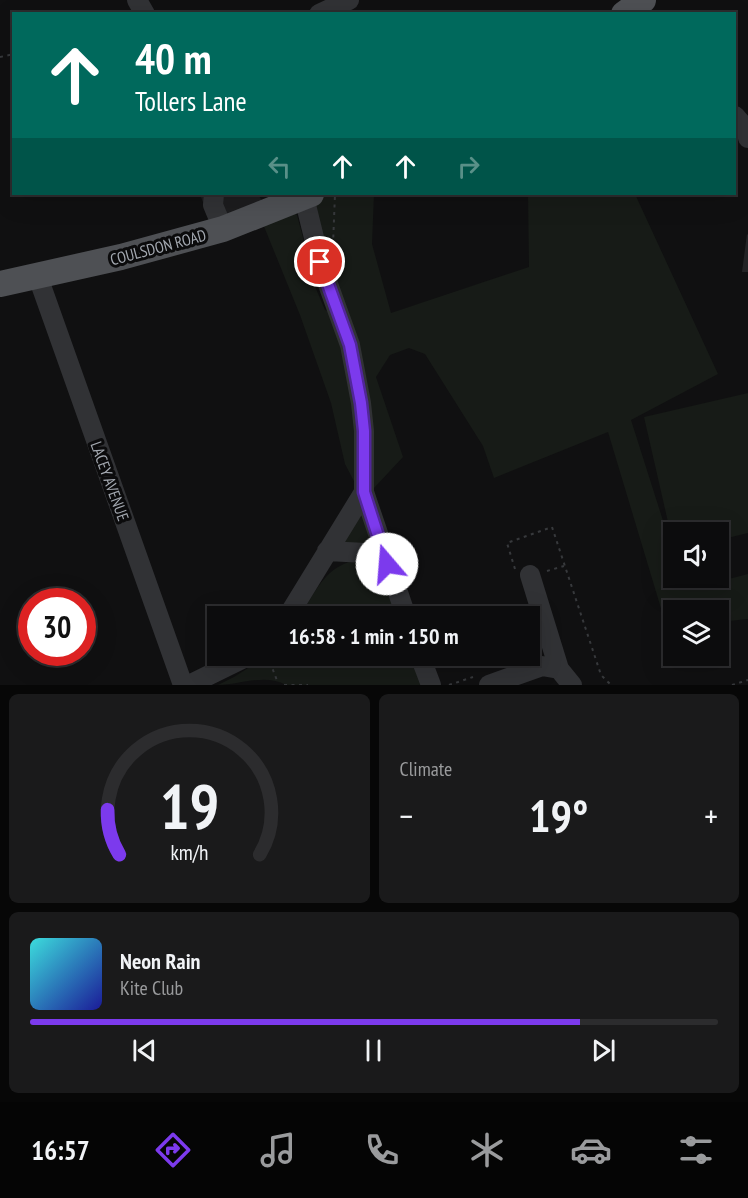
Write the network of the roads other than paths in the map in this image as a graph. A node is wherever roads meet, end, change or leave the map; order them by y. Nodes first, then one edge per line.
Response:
1 (349, 0) edge
2 (643, 0) edge
3 (323, 12) edge
4 (627, 12) edge
5 (736, 117) edge
6 (748, 138) edge
7 (214, 195) edge
8 (307, 195) edge
9 (275, 200) edge
10 (223, 229) junction
11 (38, 277) junction
12 (0, 284) edge
13 (364, 492) junction
14 (327, 551) junction
15 (387, 564) junction
16 (523, 573) road end
17 (294, 606) edge
18 (402, 606) edge
19 (228, 666) edge
20 (423, 666) edge
21 (559, 669) junction
22 (183, 685) edge
23 (189, 685) edge
24 (430, 685) edge
25 (489, 685) edge
26 (572, 685) edge

1 - 3 street
2 - 4 main road
5 - 6 street
7 - 10 street
8 - 9 main road, COULSDON ROAD
8 - 13 street
9 - 10 main road, COULSDON ROAD
10 - 11 main road, COULSDON ROAD
11 - 12 main road, COULSDON ROAD
11 - 22 street, LACEY AVENUE
13 - 14 street
13 - 15 street
14 - 15 street
14 - 17 street
15 - 18 street
16 - 21 street
19 - 23 street
20 - 24 street
21 - 25 street
21 - 26 street

